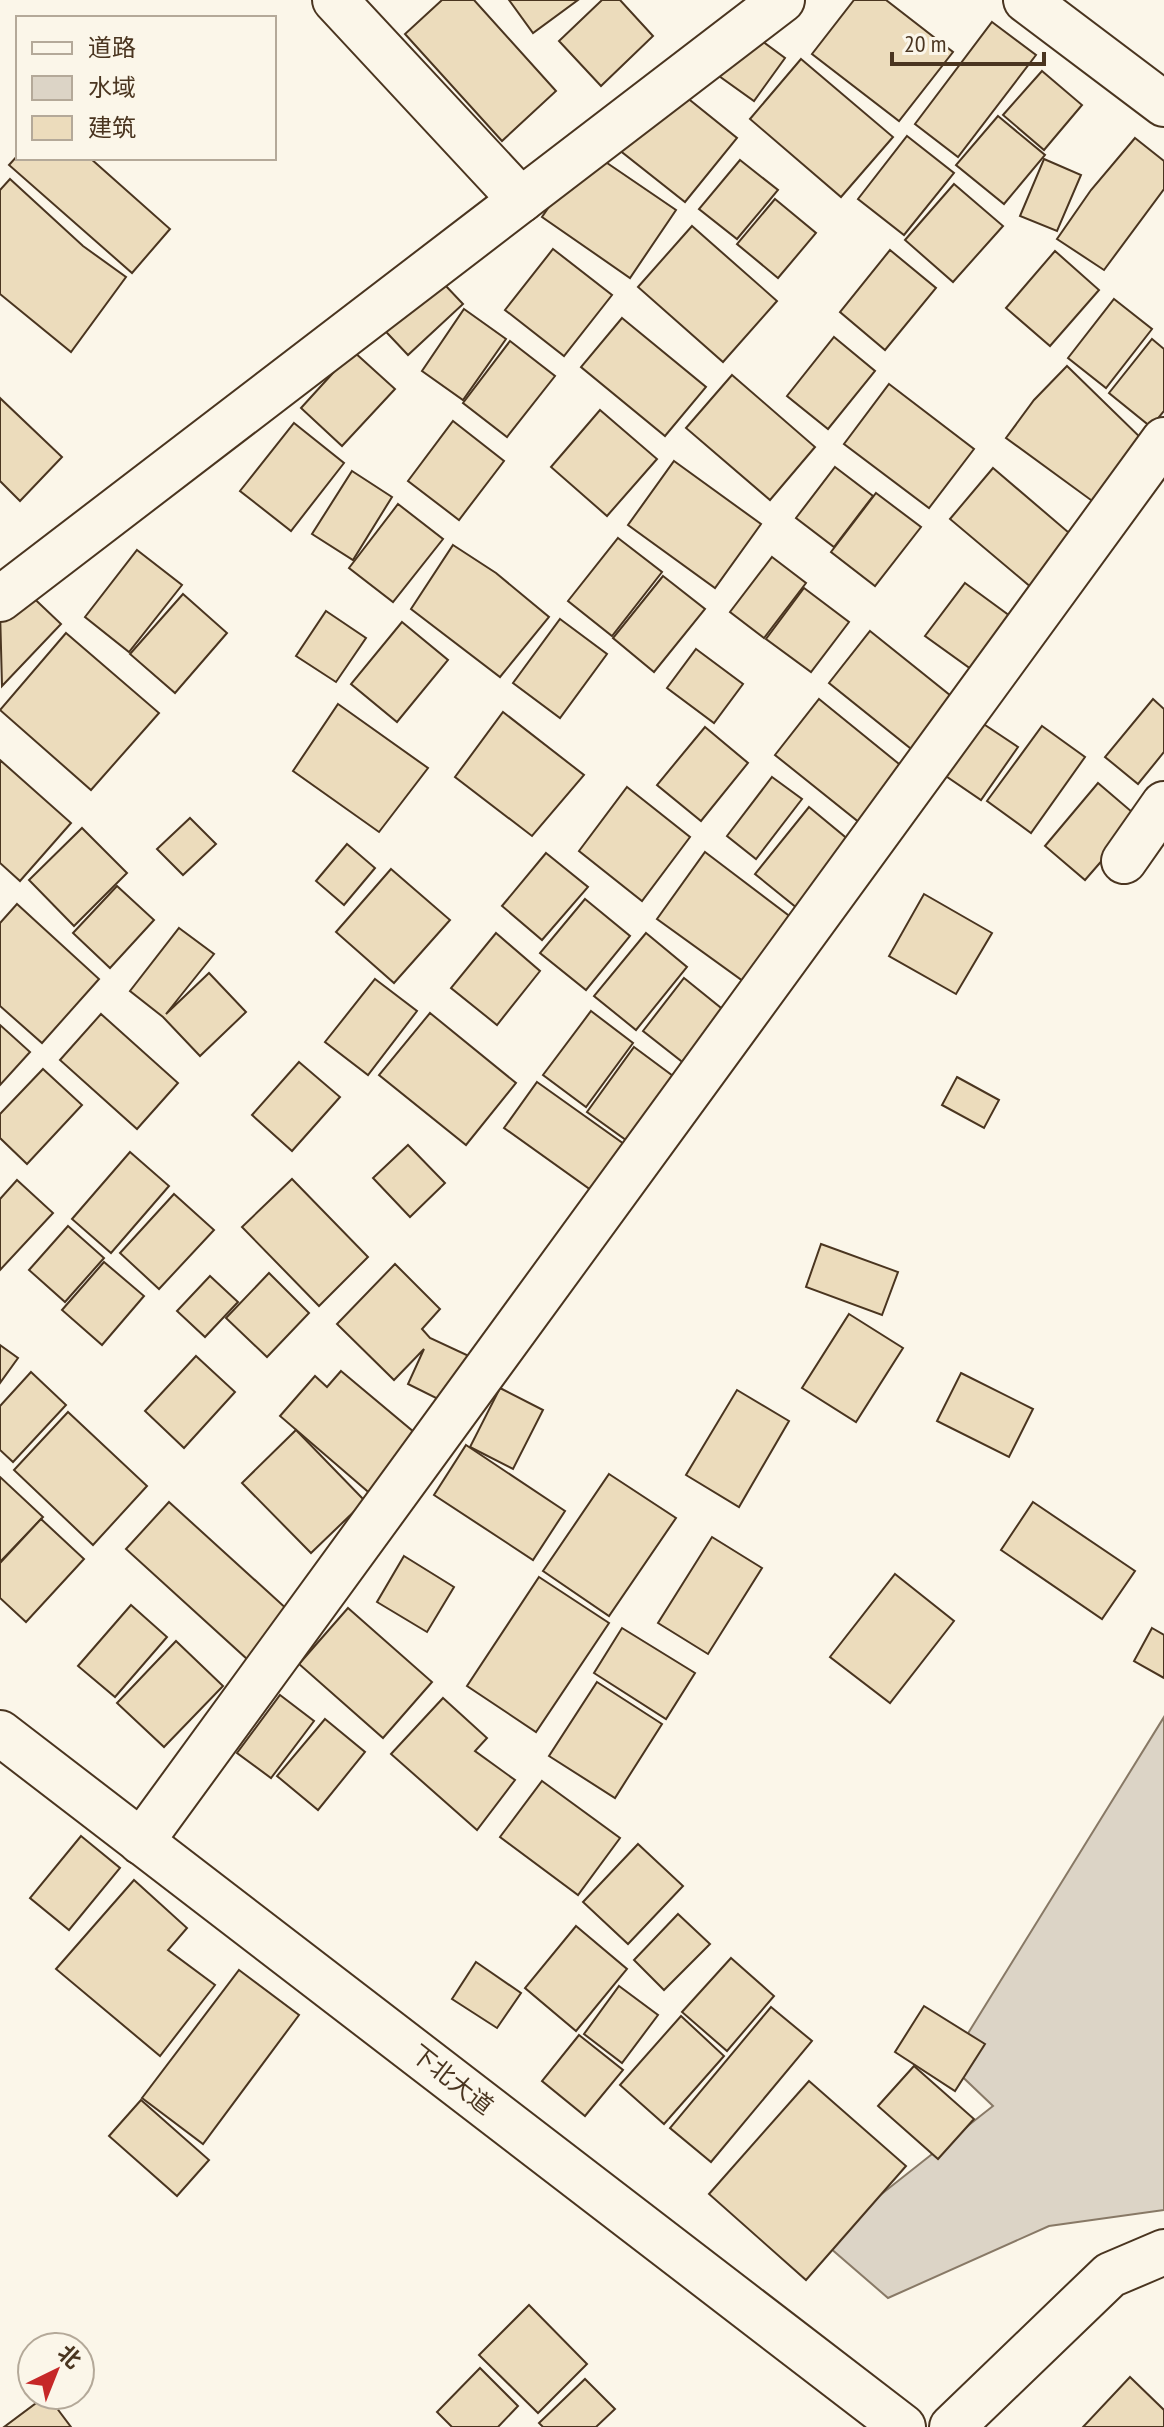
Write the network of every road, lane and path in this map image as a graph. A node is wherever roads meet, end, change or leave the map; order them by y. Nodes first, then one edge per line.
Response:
1 (335, 0) edge
2 (782, 0) edge
3 (1026, 0) edge
4 (1164, 104) edge
5 (521, 200) junction
6 (1164, 440) edge
7 (0, 599) edge
8 (1164, 804) edge
9 (1124, 861) dead end
10 (0, 1733) edge
11 (141, 1842) junction
12 (1164, 2252) edge
13 (903, 2427) edge
14 (952, 2427) edge

1 - 5 street
2 - 5 street
3 - 4 street
5 - 7 street
6 - 11 street
8 - 9 street
10 - 11 street, 下北大道
11 - 13 street, 下北大道
12 - 14 street

